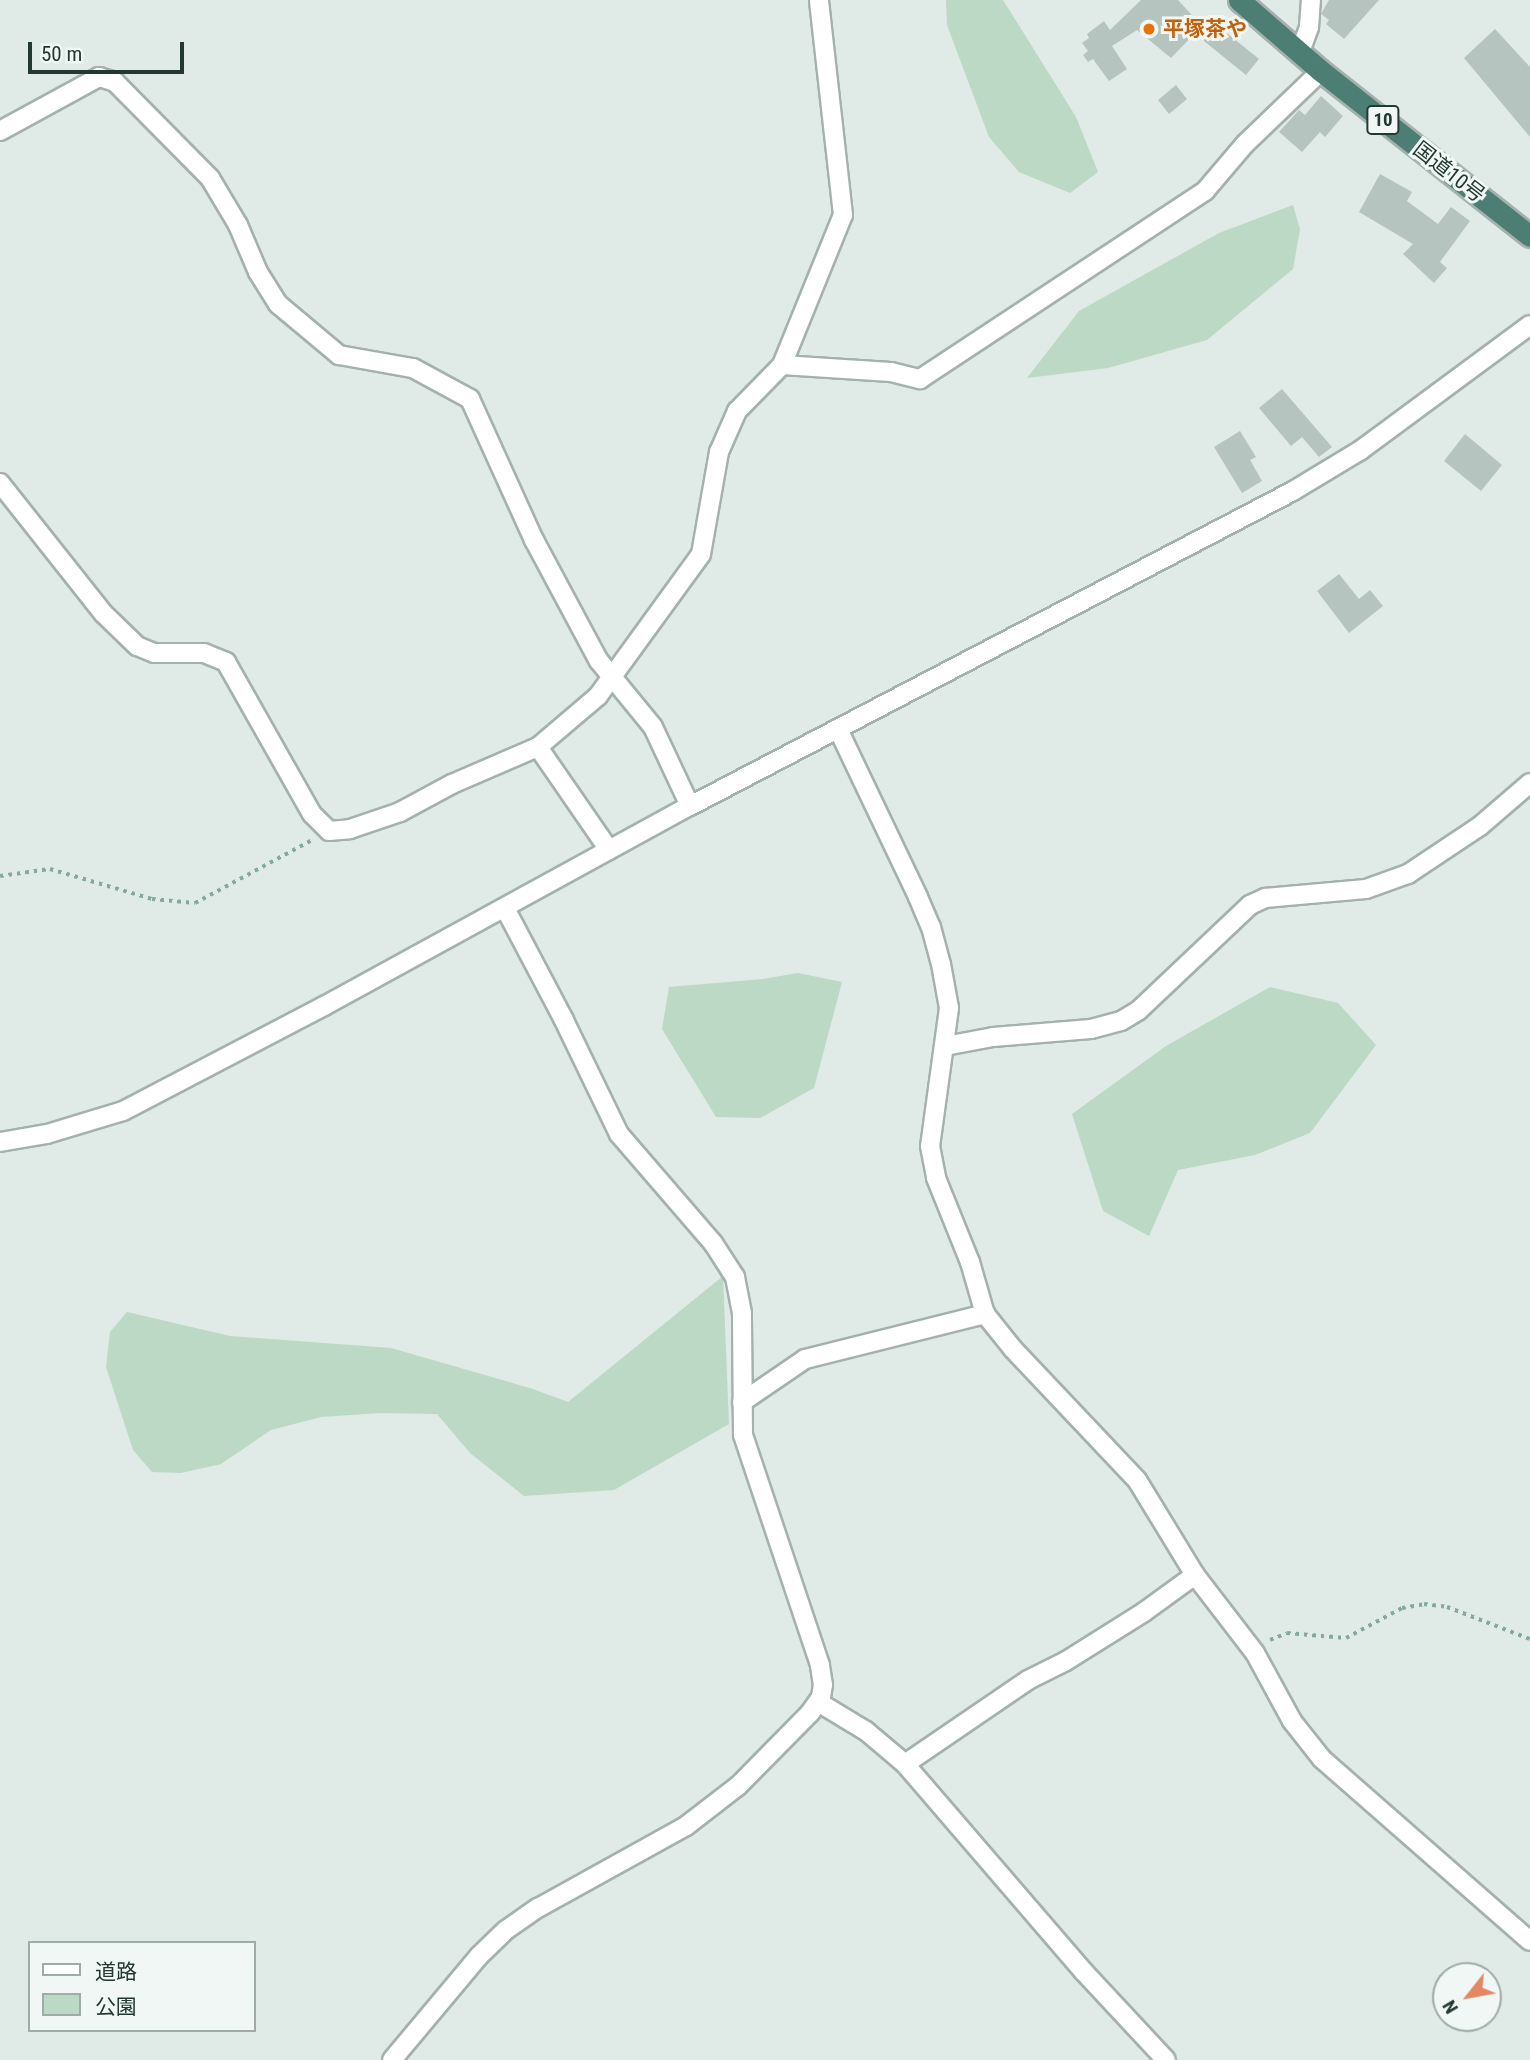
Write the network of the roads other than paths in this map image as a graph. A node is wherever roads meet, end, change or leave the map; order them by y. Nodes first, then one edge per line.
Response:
1 (819, 0) edge
2 (1238, 0) edge
3 (1311, 0) edge
4 (1300, 51) junction
5 (1321, 71) junction
6 (0, 131) edge
7 (1530, 236) edge
8 (1530, 325) edge
9 (782, 365) junction
10 (0, 483) edge
11 (612, 677) junction
12 (838, 729) junction
13 (538, 747) junction
14 (1530, 783) edge
15 (690, 806) junction
16 (609, 849) junction
17 (505, 908) junction
18 (945, 1046) junction
19 (0, 1142) edge
20 (985, 1314) junction
21 (742, 1402) junction
22 (1195, 1575) junction
23 (818, 1702) junction
24 (905, 1764) junction
25 (1530, 1941) edge
26 (392, 2060) edge
27 (1166, 2060) edge

1 - 9 street
2 - 4 highway, 国道10号 / 10
3 - 4 street
4 - 5 highway, 国道10号 / 10
5 - 7 highway, 国道10号 / 10
5 - 9 street
6 - 11 street
8 - 12 street
9 - 11 street
10 - 13 street
11 - 13 street
11 - 15 street
12 - 15 street
12 - 18 street
13 - 16 street
14 - 18 street
15 - 16 street
16 - 17 street
17 - 19 street
17 - 21 street
18 - 20 street
20 - 21 street
20 - 22 street
21 - 23 street
22 - 24 street
22 - 25 street
23 - 24 street
23 - 26 street
24 - 27 street

